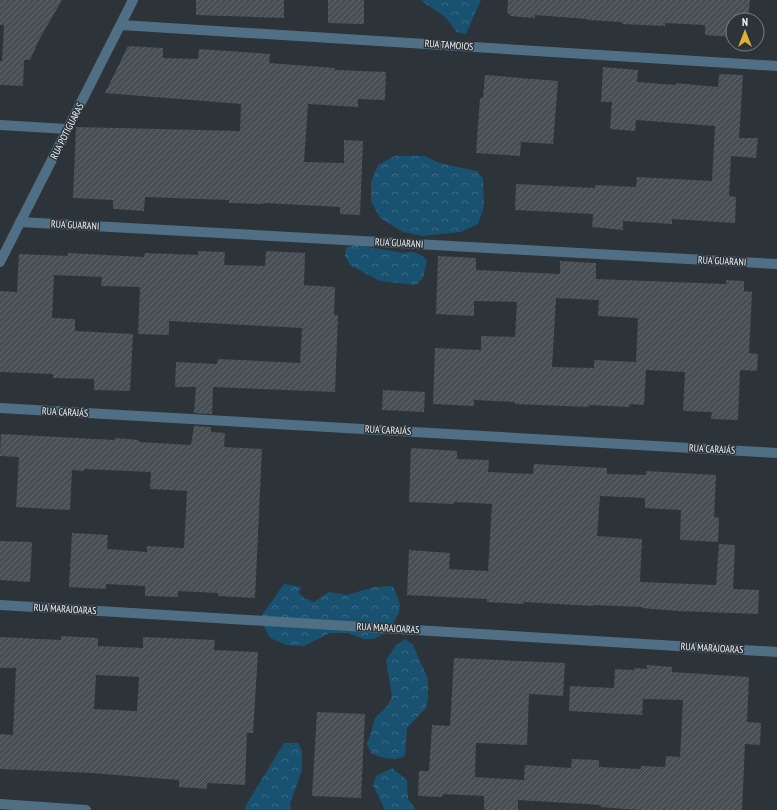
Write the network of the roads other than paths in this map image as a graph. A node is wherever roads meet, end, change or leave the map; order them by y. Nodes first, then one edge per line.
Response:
1 (133, 0) edge
2 (121, 25) junction
3 (777, 66) edge
4 (0, 125) edge
5 (67, 129) junction
6 (20, 222) junction
7 (0, 262) edge
8 (777, 264) edge
9 (0, 408) edge
10 (777, 453) edge
11 (0, 605) edge
12 (777, 652) edge
13 (0, 804) edge
14 (86, 810) edge

1 - 2 street, RUA POTIGUARAS
2 - 3 street, RUA TAMOIOS
2 - 5 street, RUA POTIGUARAS
4 - 5 street
5 - 6 street, RUA POTIGUARAS
6 - 7 street, RUA POTIGUARAS
6 - 8 street, RUA GUARANI
9 - 10 street, RUA CARAJÁS
11 - 12 street, RUA MARAJOARAS
13 - 14 street

